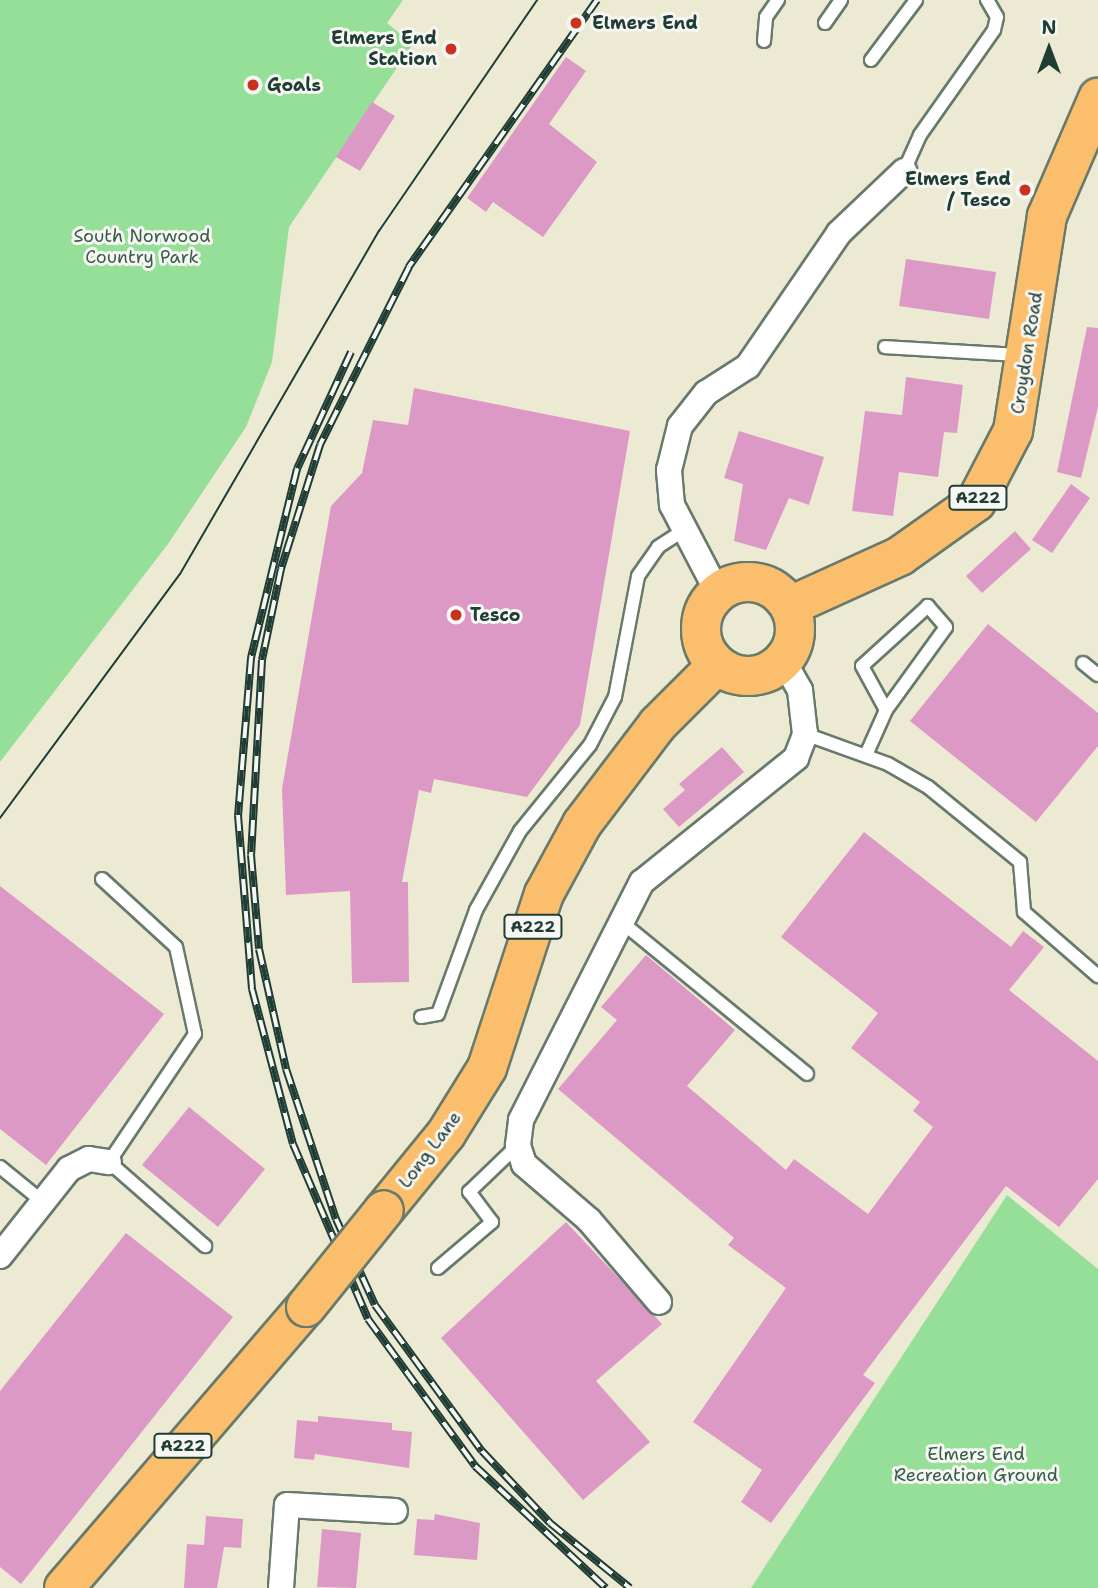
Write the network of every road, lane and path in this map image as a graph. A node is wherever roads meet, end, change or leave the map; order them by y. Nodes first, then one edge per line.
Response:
1 (778, 0) edge
2 (841, 0) edge
3 (915, 0) edge
4 (987, 0) edge
5 (825, 23) dead end
6 (764, 41) dead end
7 (871, 60) dead end
8 (1098, 98) edge
9 (1084, 141) edge
10 (904, 171) joint
11 (885, 347) dead end
12 (1030, 356) junction
13 (681, 532) junction
14 (718, 593) junction
15 (790, 606) junction
16 (783, 661) junction
17 (1083, 663) dead end
18 (717, 665) junction
19 (1098, 675) edge
20 (886, 710) junction
21 (805, 734) junction
22 (866, 755) junction
23 (102, 879) dead end
24 (619, 919) junction
25 (1098, 976) edge
26 (421, 1017) dead end
27 (807, 1074) dead end
28 (518, 1145) junction
29 (109, 1162) junction
30 (0, 1167) edge
31 (43, 1202) junction
32 (205, 1246) dead end
33 (0, 1256) edge
34 (438, 1268) dead end
35 (659, 1302) dead end
36 (395, 1511) dead end
37 (64, 1588) edge
38 (281, 1588) edge

1 - 6 lane
2 - 5 lane
3 - 7 lane
4 - 10 lane
8 - 9 main road, Croydon Road / A222
9 - 12 main road, Croydon Road / A222
10 - 13 street
11 - 12 lane
12 - 15 main road, Croydon Road / A222
13 - 14 street
13 - 26 lane
14 - 15 main road
14 - 18 main road
15 - 16 main road
16 - 18 main road
16 - 21 street
17 - 19 lane
18 - 37 main road, Long Lane / A222, bridge
20 - 20 lane
20 - 22 lane
21 - 22 lane
21 - 24 street
22 - 25 lane
23 - 29 lane
24 - 27 lane
24 - 28 street
28 - 34 lane
28 - 35 street
29 - 31 street
29 - 32 lane
30 - 31 lane
31 - 33 street
36 - 38 street

